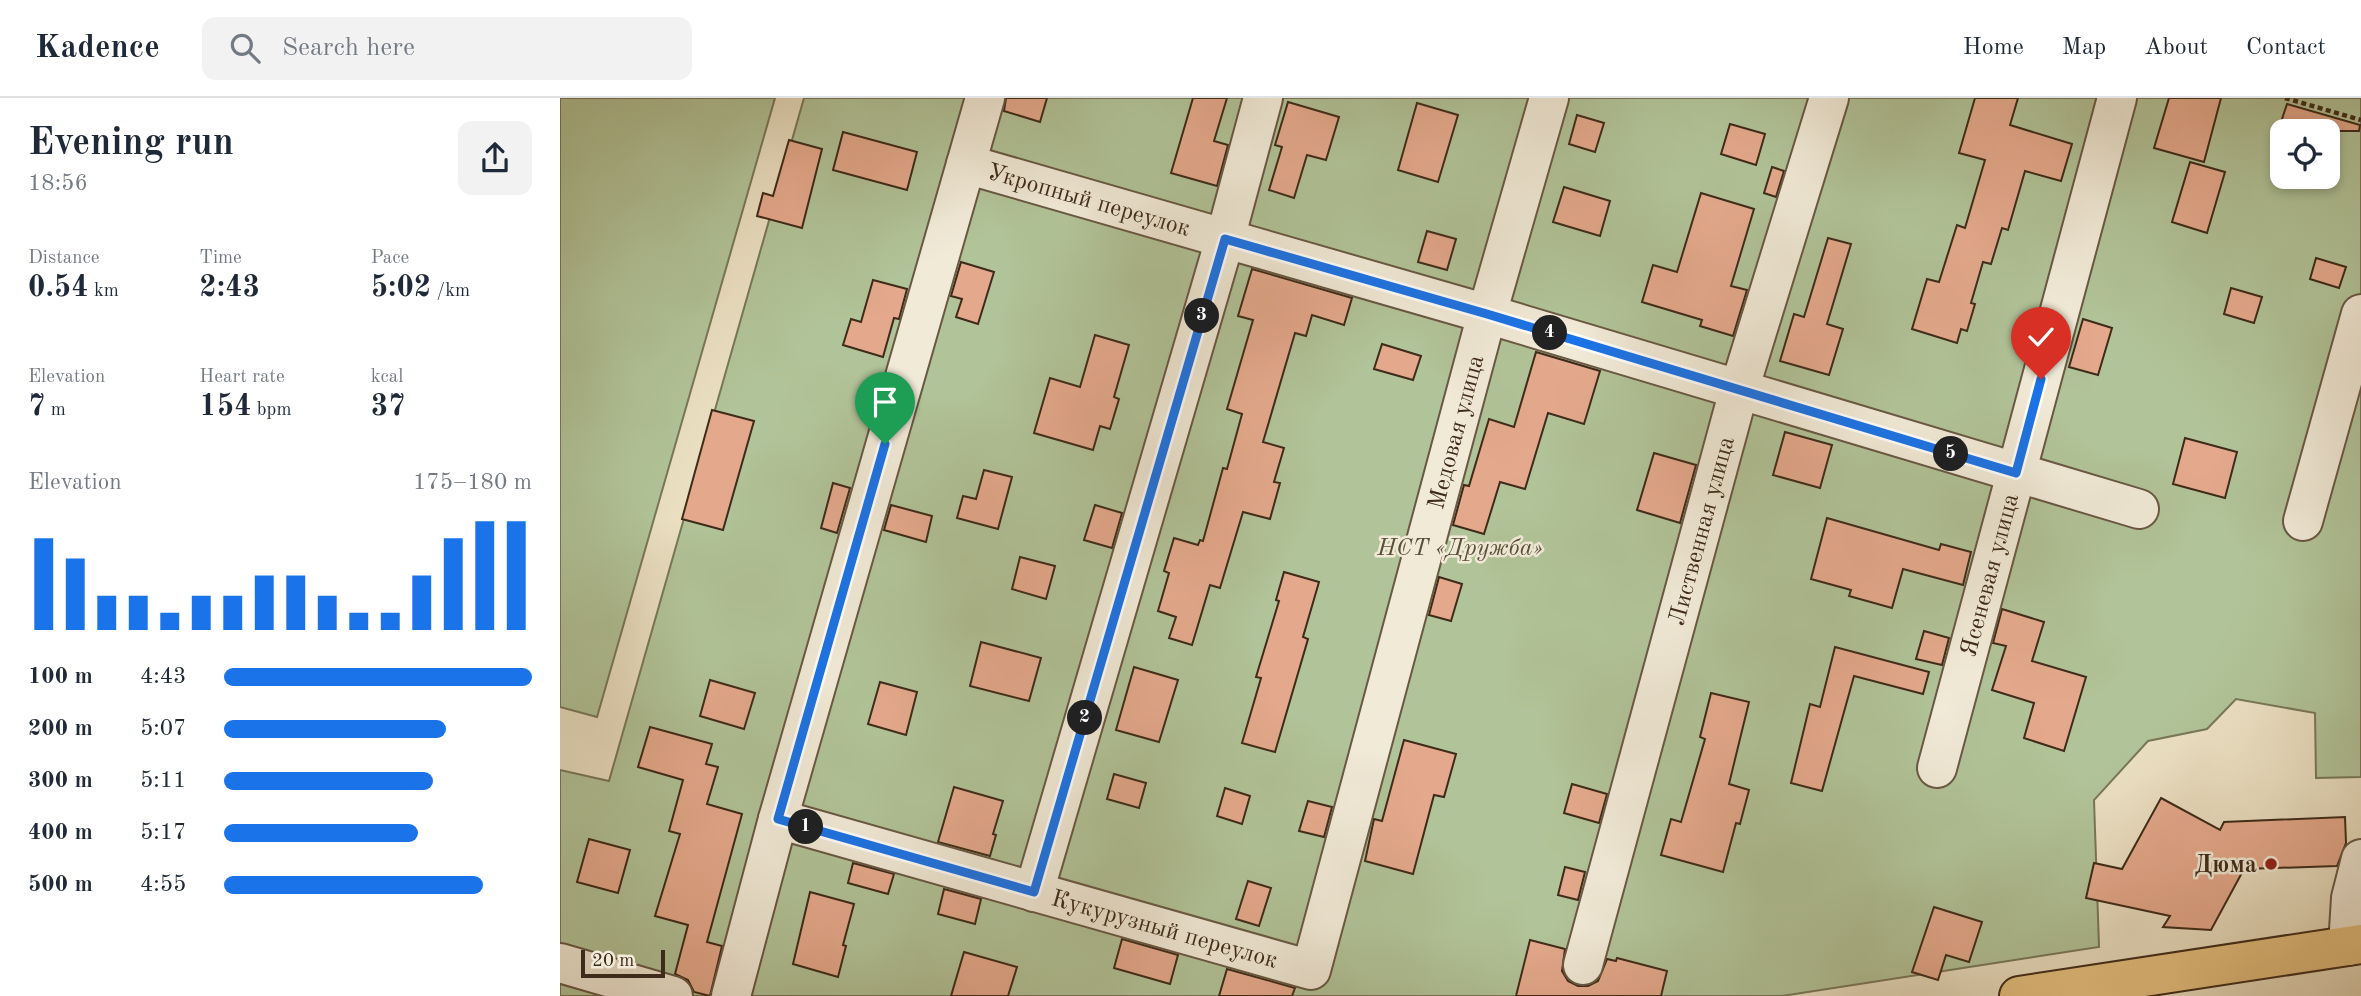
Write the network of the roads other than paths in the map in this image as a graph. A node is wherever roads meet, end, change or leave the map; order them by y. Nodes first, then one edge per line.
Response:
1 (985, 98) edge
2 (1263, 98) edge
3 (1549, 98) edge
4 (1829, 98) edge
5 (2117, 98) edge
6 (966, 164) junction
7 (1225, 239) junction
8 (1487, 314) junction
9 (2361, 314) edge
10 (1739, 390) junction
11 (2016, 473) junction
12 (2139, 509) dead end
13 (2303, 521) dead end
14 (1937, 768) dead end
15 (778, 819) junction
16 (2361, 859) edge
17 (1034, 892) junction
18 (2356, 951) edge
19 (560, 963) edge
20 (1583, 965) dead end
21 (1311, 970) joint
22 (673, 996) edge
23 (731, 996) edge
24 (2019, 996) edge
25 (2152, 996) edge

1 - 6 street
2 - 7 street
3 - 8 street, Медовая улица
4 - 10 street, Лиственная улица
5 - 11 street, Ясеневая улица
6 - 7 street, Укропный переулок
6 - 15 street
7 - 8 street, Укропный переулок
7 - 17 street
8 - 10 street, Укропный переулок
8 - 21 street, Медовая улица
9 - 13 street
10 - 11 street, Укропный переулок
10 - 20 street, Лиственная улица
11 - 12 street, Укропный переулок
11 - 14 street, Ясеневая улица
15 - 17 street, Кукурузный переулок
15 - 23 street
16 - 18 street
17 - 21 street, Кукурузный переулок
18 - 24 main road
18 - 25 main road
19 - 22 street

